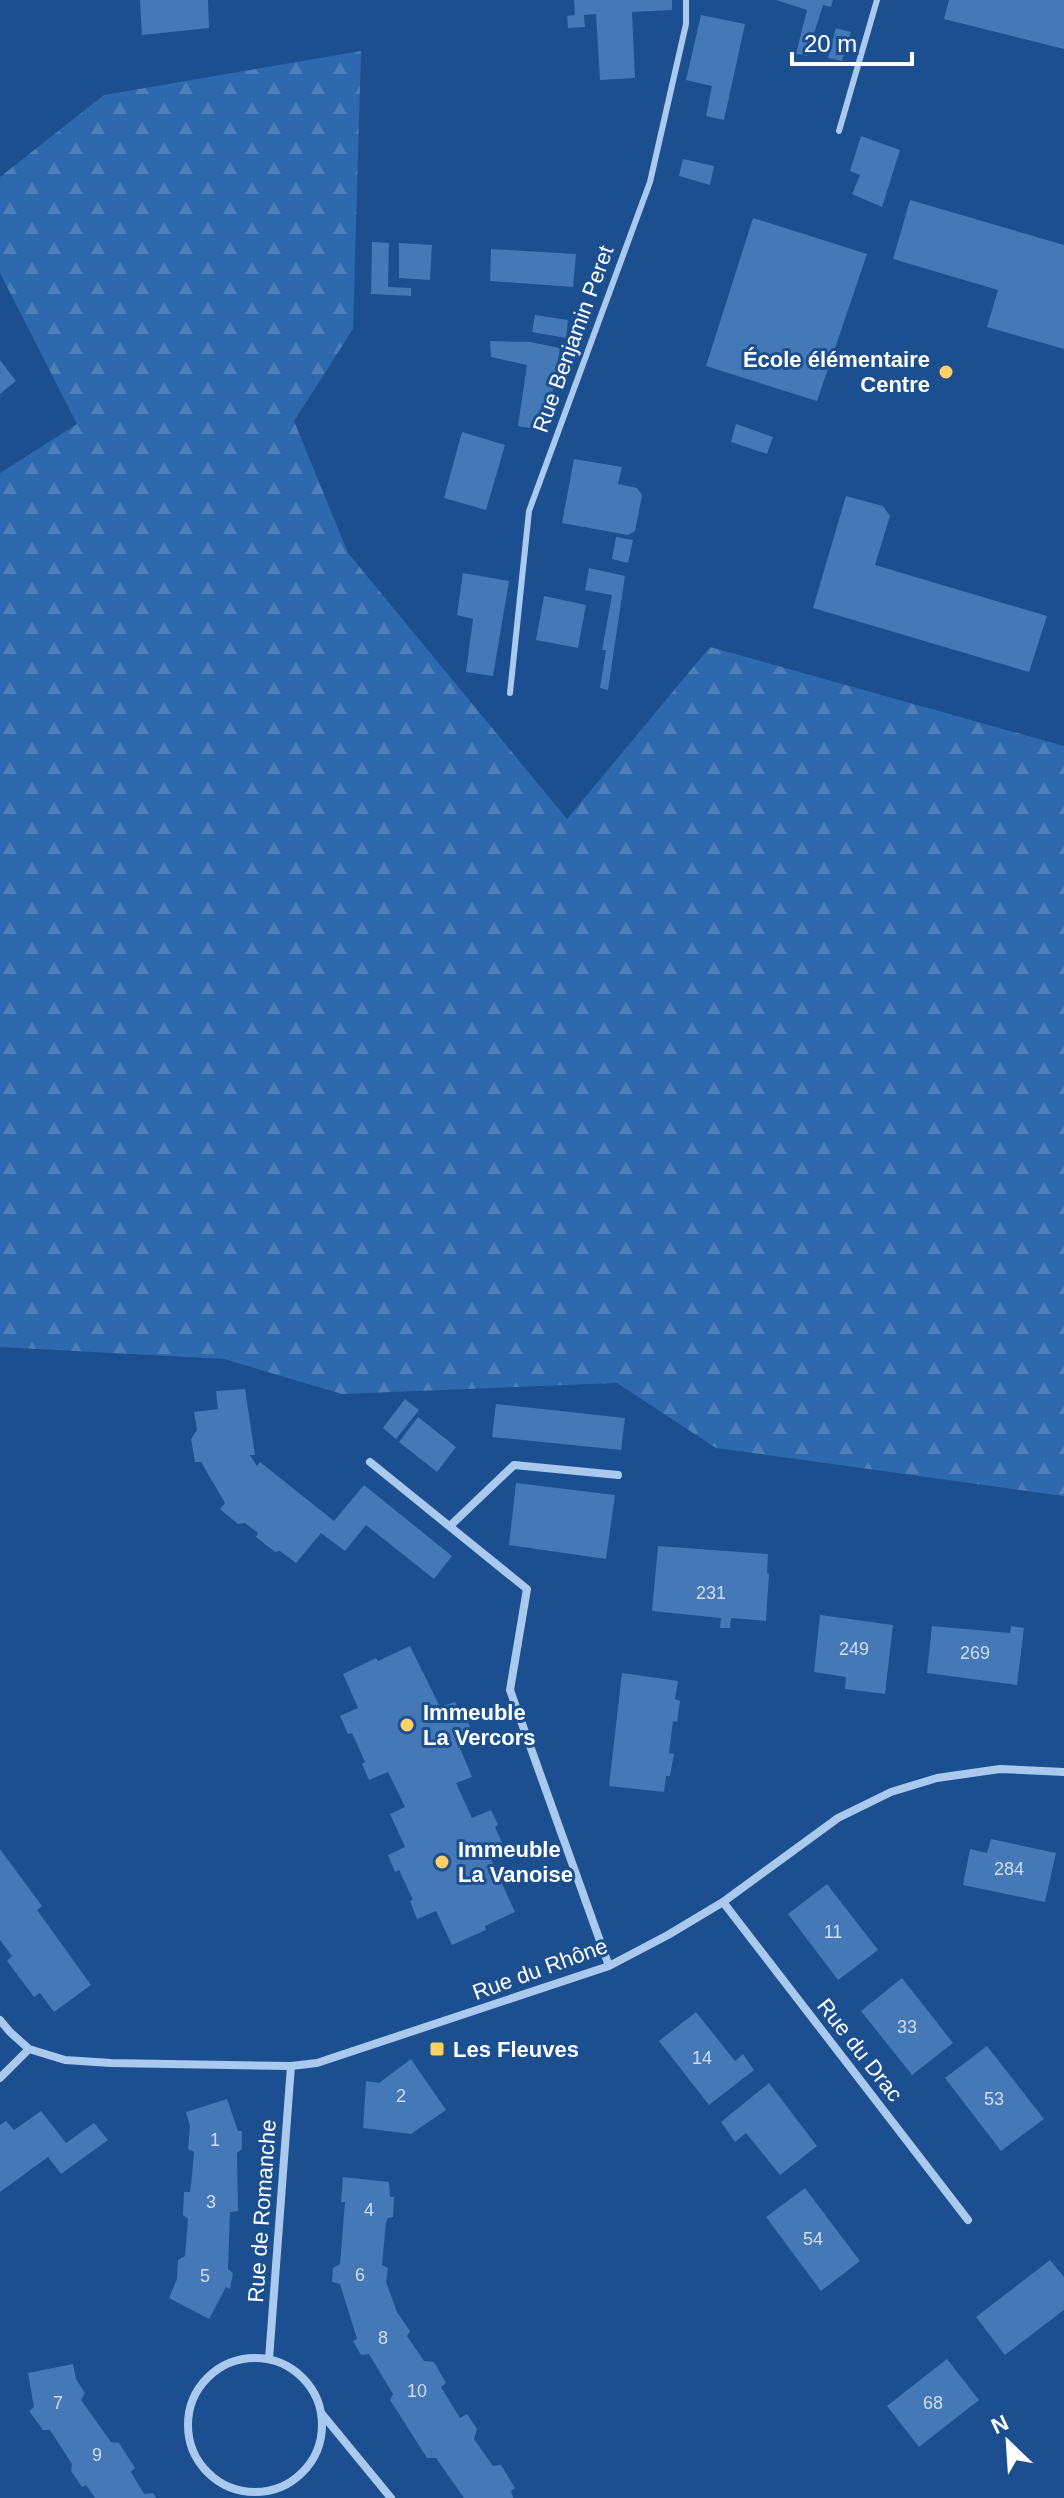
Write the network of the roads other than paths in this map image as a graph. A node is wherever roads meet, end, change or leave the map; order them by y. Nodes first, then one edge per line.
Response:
1 (686, 0) edge
2 (877, 0) edge
3 (839, 131) dead end
4 (510, 693) dead end
5 (370, 1462) dead end
6 (618, 1475) dead end
7 (450, 1526) junction
8 (1064, 1772) edge
9 (723, 1902) junction
10 (609, 1966) junction
11 (0, 2020) edge
12 (29, 2049) junction
13 (291, 2066) junction
14 (0, 2078) edge
15 (968, 2220) dead end
16 (269, 2359) junction
17 (322, 2414) junction
18 (243, 2495) edge
19 (391, 2498) edge

1 - 4 lane, Rue Benjamin Peret
2 - 3 lane
5 - 7 street
6 - 7 street
7 - 10 street
8 - 9 street, Rue du Rhône
9 - 10 street, Rue du Rhône
9 - 15 street, Rue du Drac
10 - 13 street, Rue du Rhône
11 - 12 street, Rue du Rhône
12 - 13 street, Rue du Rhône
12 - 14 street
13 - 16 street, Rue de Romanche
16 - 17 street
16 - 18 street
17 - 18 street
17 - 19 street

